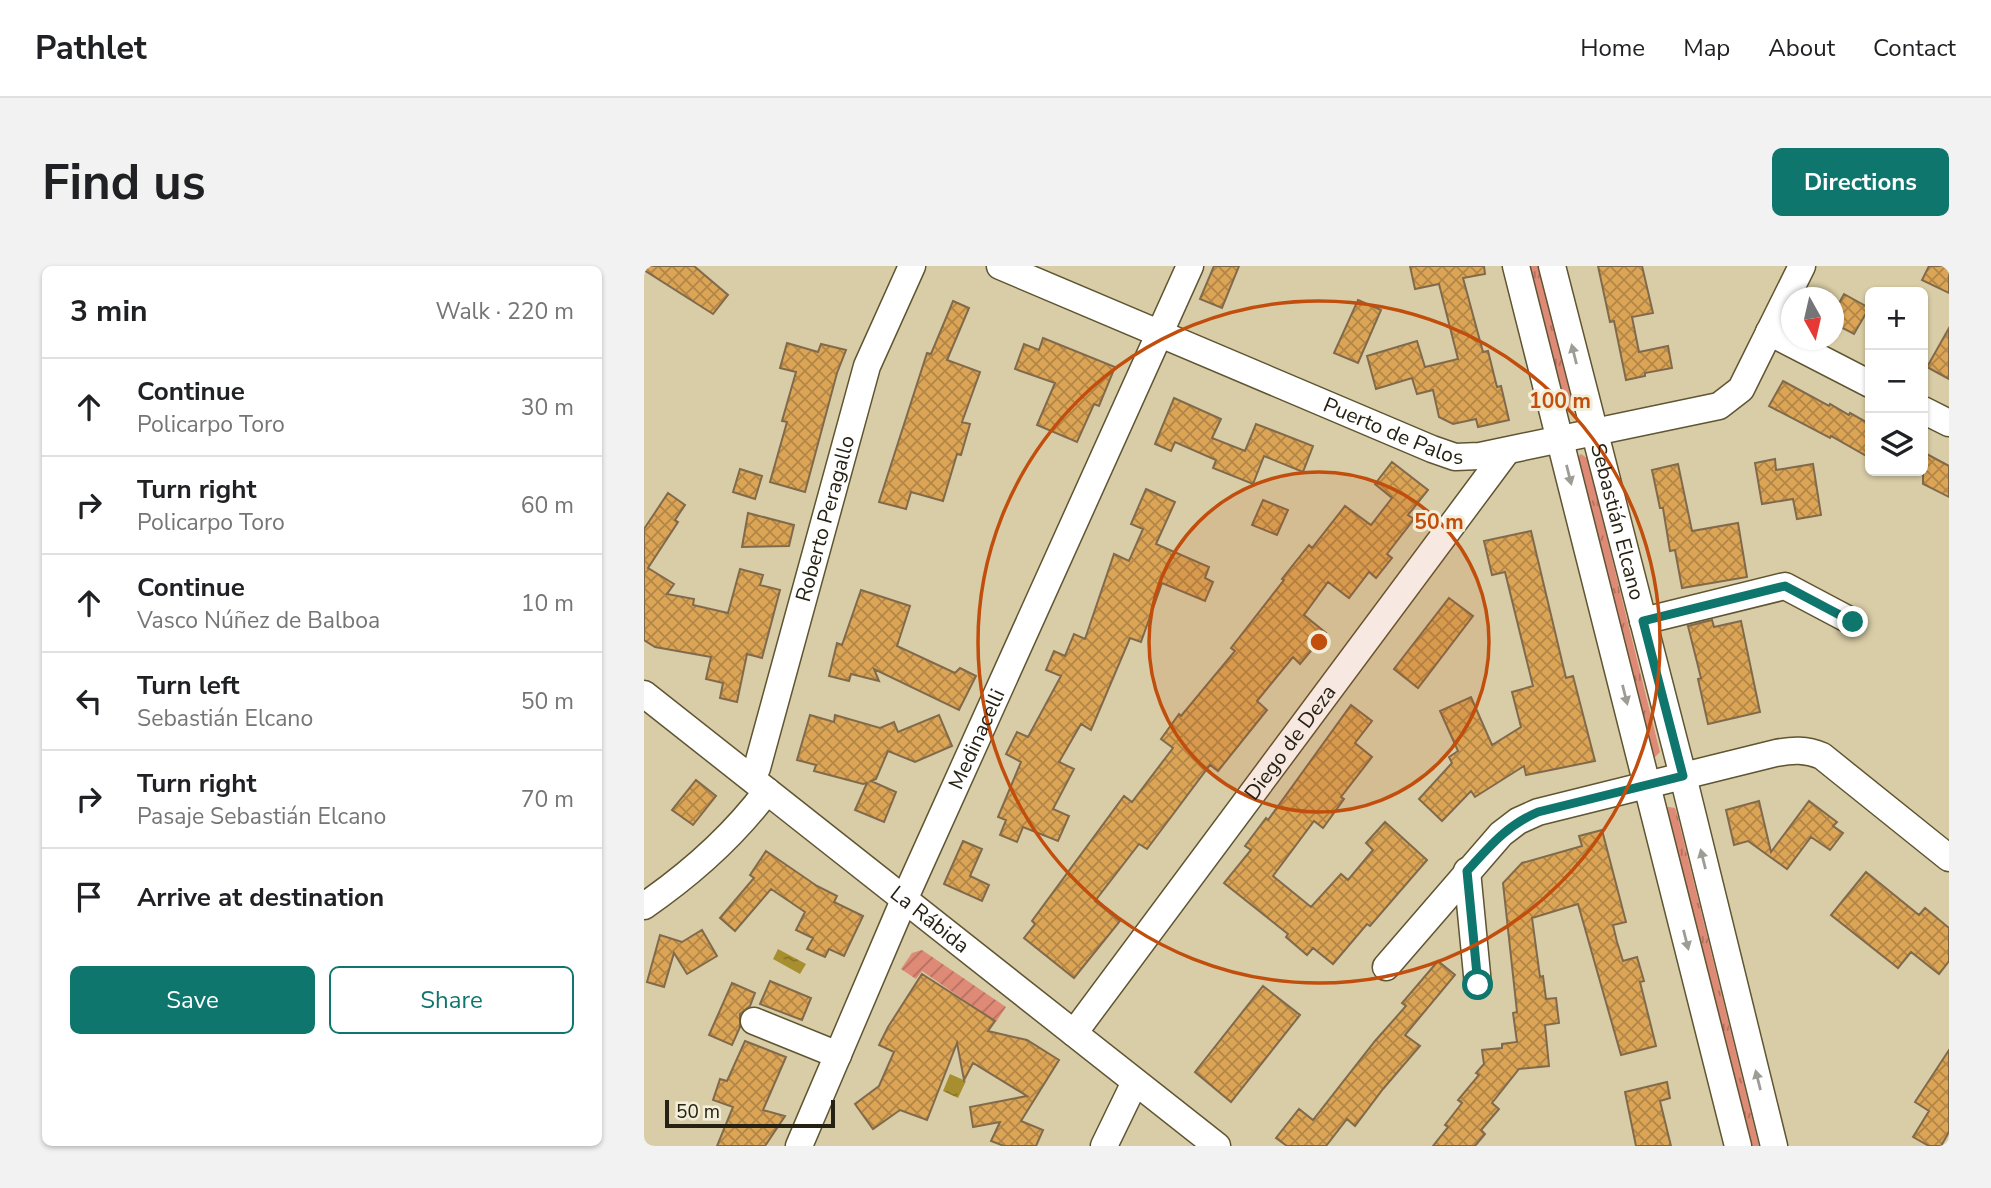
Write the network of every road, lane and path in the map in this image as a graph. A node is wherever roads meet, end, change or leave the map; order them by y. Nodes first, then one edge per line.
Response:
1 (912, 266) edge
2 (1000, 266) edge
3 (1190, 266) edge
4 (1516, 266) edge
5 (1552, 266) edge
6 (1802, 266) edge
7 (1769, 332) junction
8 (1159, 334) junction
9 (1865, 381) edge
10 (1928, 412) edge
11 (1949, 423) edge
12 (1594, 433) junction
13 (1560, 440) junction
14 (1507, 451) junction
15 (1643, 621) junction
16 (1853, 622) dead end
17 (644, 694) edge
18 (1683, 776) junction
19 (759, 784) junction
20 (1648, 785) junction
21 (1949, 856) edge
22 (1467, 871) junction
23 (904, 900) junction
24 (644, 906) edge
25 (1386, 967) dead end
26 (1478, 985) dead end
27 (754, 1021) dead end
28 (1074, 1033) junction
29 (838, 1055) junction
30 (1135, 1082) junction
31 (799, 1146) edge
32 (1104, 1146) edge
33 (1217, 1146) edge
34 (1738, 1146) edge
35 (1774, 1146) edge

1 - 19 street, Roberto Peragallo
2 - 8 street, Puerto de Palos
3 - 8 street, Medinacelli
4 - 13 street, Sebastián Elcano
12 -> 5 street, Sebastián Elcano
6 - 7 street, Puerto de Palos
7 - 9 street
7 - 12 street, Puerto de Palos
8 - 14 street, Puerto de Palos
8 - 23 street, Medinacelli
10 - 11 street
12 - 13 street, Puerto de Palos
12 - 15 street, Sebastián Elcano
13 - 14 street, Puerto de Palos
13 -> 20 street, Sebastián Elcano
14 - 28 street, Diego de Deza
15 - 16 street
15 - 18 street, Sebastián Elcano
17 - 19 street, La Rábida
18 - 20 street
18 - 21 street
35 -> 18 street, Sebastián Elcano
19 - 23 street, La Rábida
19 - 24 street, Roberto Peragallo
20 - 22 street
20 -> 34 street, Sebastián Elcano
22 - 25 street
22 - 26 street
23 - 28 street, La Rábida
23 - 29 street, Medinacelli
27 - 29 street
28 - 30 street, La Rábida
29 - 31 street, Medinacelli
30 - 32 street
30 - 33 street, La Rábida

